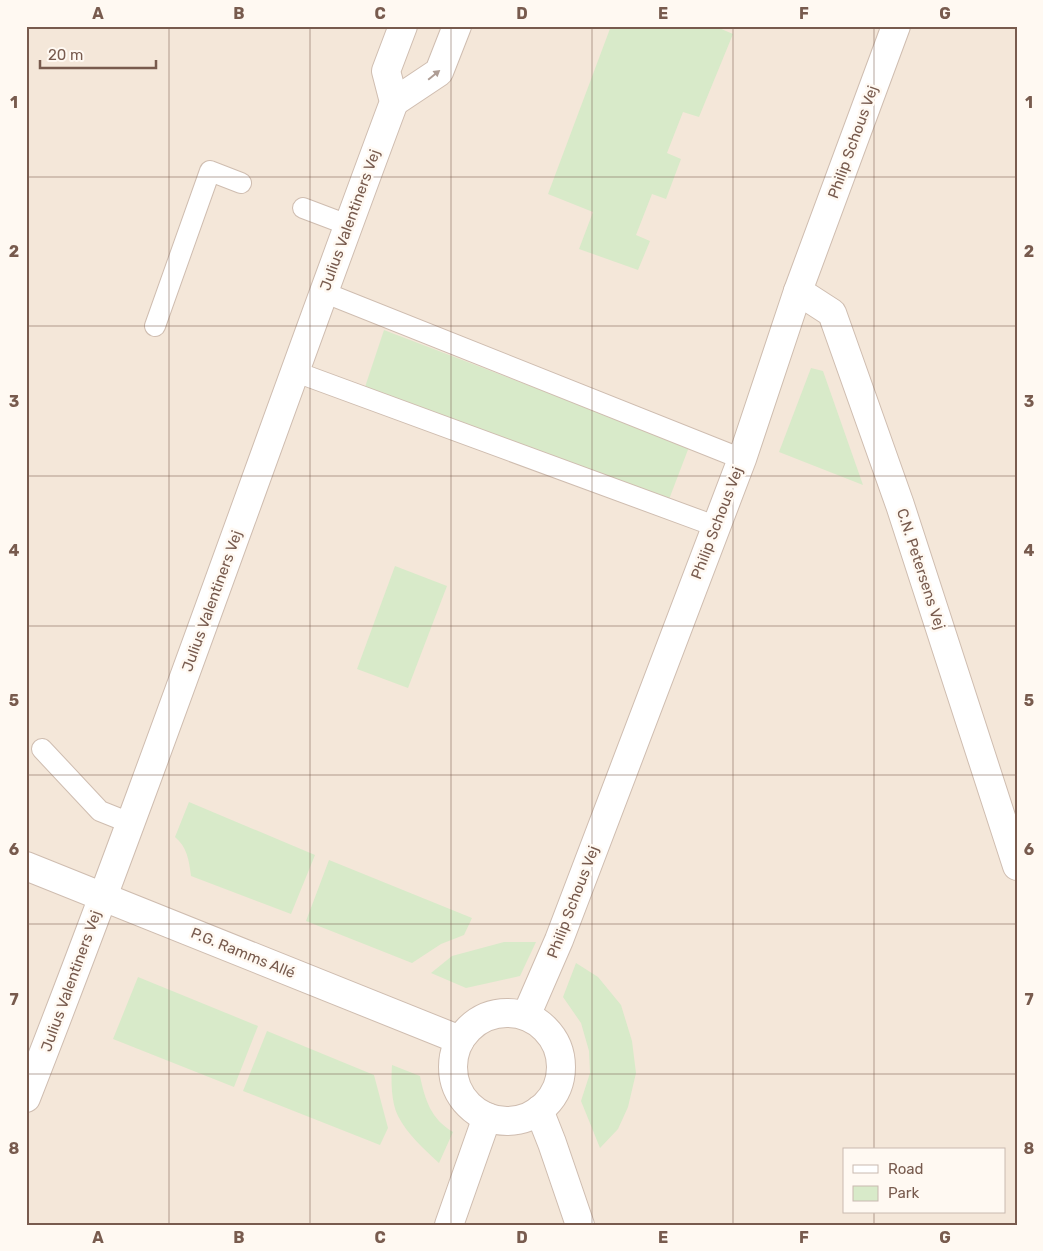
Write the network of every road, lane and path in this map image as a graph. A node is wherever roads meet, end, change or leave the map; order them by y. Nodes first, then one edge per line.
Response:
1 (403, 26) edge
2 (456, 26) edge
3 (896, 26) edge
4 (394, 102) junction
5 (241, 183) dead end
6 (304, 208) dead end
7 (348, 225) junction
8 (798, 291) junction
9 (323, 292) junction
10 (154, 326) dead end
11 (296, 372) junction
12 (742, 459) junction
13 (715, 526) junction
14 (42, 750) dead end
15 (130, 823) junction
16 (26, 866) edge
17 (1017, 866) edge
18 (102, 896) junction
19 (526, 1016) junction
20 (460, 1040) junction
21 (26, 1098) edge
22 (540, 1110) junction
23 (487, 1117) junction
24 (449, 1225) edge
25 (580, 1225) edge

1 - 4 street
4 -> 2 street
3 - 8 street, Philip Schous Vej
4 - 7 street, Julius Valentiners Vej
5 - 10 lane
6 - 7 lane
7 - 9 street, Julius Valentiners Vej
8 - 12 street, Philip Schous Vej
8 - 17 street, C.N. Petersens Vej
9 - 11 street, Julius Valentiners Vej
9 - 12 lane
11 - 13 lane
11 - 15 street, Julius Valentiners Vej
12 - 13 street, Philip Schous Vej
13 - 19 street, Philip Schous Vej
14 - 15 lane
15 - 18 street, Julius Valentiners Vej
16 - 18 street, P.G. Ramms Allé
18 - 20 street, P.G. Ramms Allé
18 - 21 street, Julius Valentiners Vej
19 - 20 street
19 - 22 street
20 - 23 street
22 - 23 street
22 - 25 street
23 - 24 street

